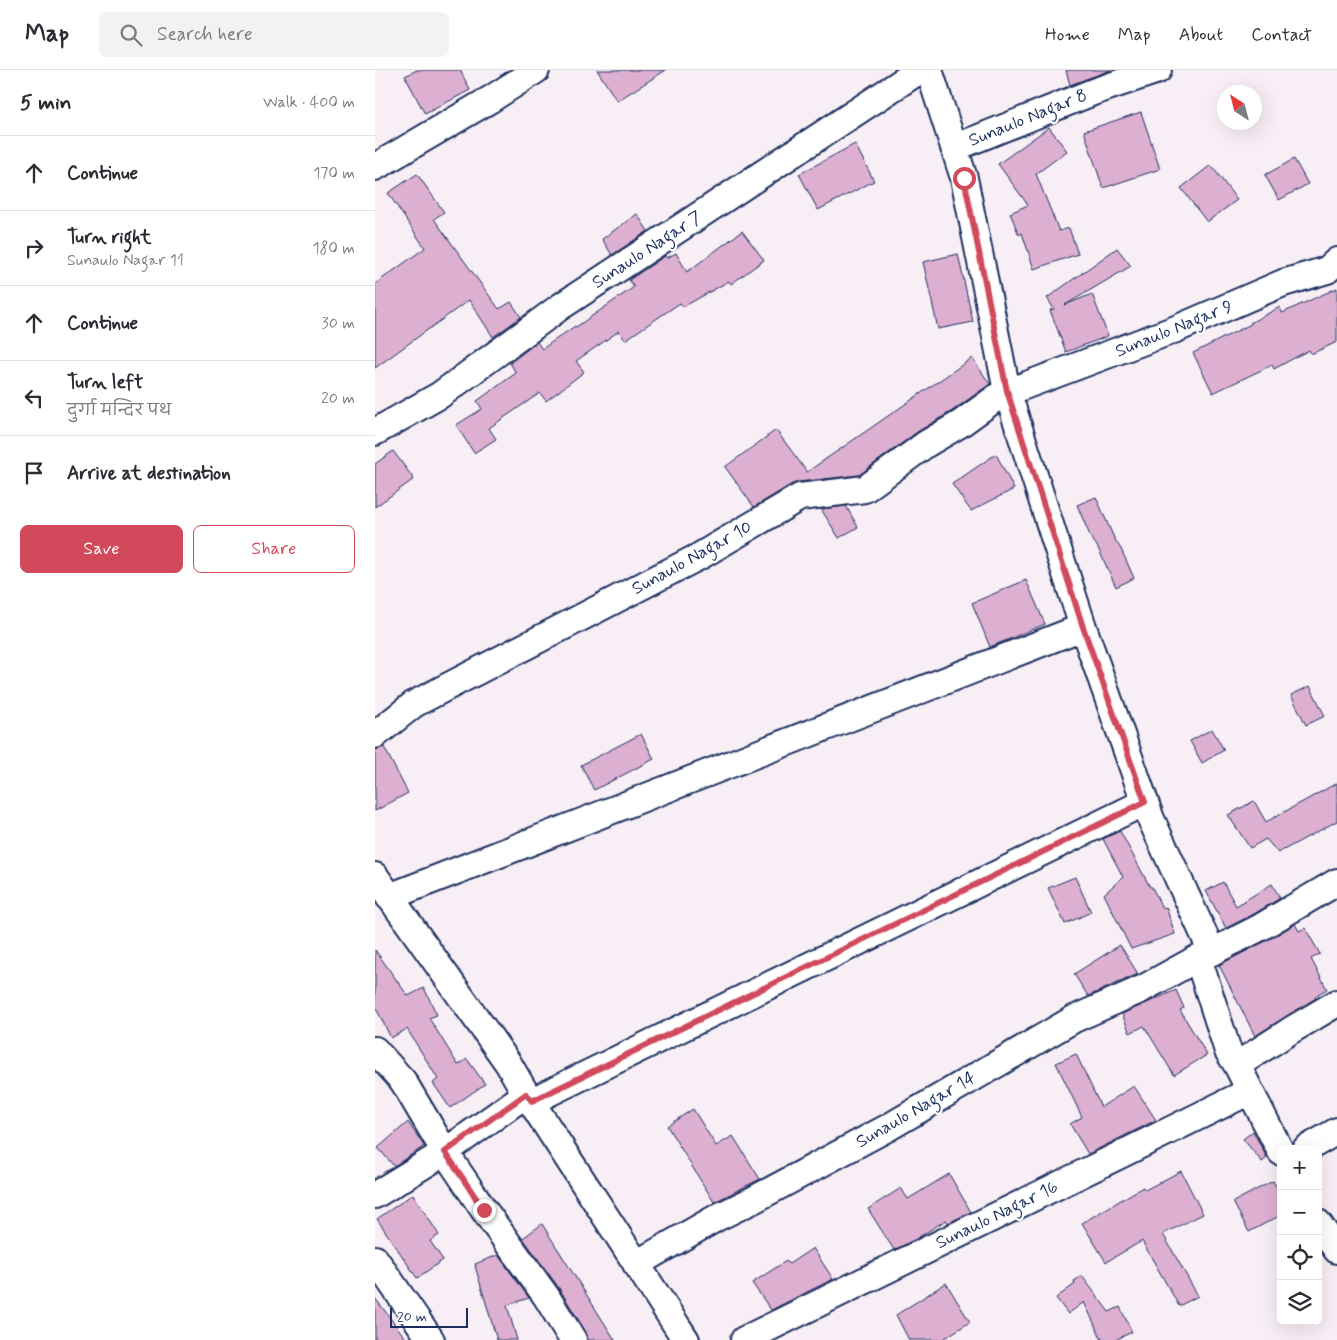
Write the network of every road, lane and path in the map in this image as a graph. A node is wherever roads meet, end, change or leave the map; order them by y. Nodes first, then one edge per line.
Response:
1 (536, 70) edge
2 (920, 70) edge
3 (929, 70) edge
4 (1158, 70) edge
5 (954, 148) junction
6 (375, 166) edge
7 (1337, 261) edge
8 (1007, 391) junction
9 (375, 432) edge
10 (1083, 627) junction
11 (375, 735) edge
12 (1145, 802) junction
13 (1337, 882) edge
14 (382, 886) edge
15 (1205, 955) junction
16 (1337, 1003) edge
17 (375, 1050) edge
18 (1237, 1064) junction
19 (1250, 1091) junction
20 (529, 1097) junction
21 (1337, 1131) edge
22 (1277, 1145) edge
23 (1313, 1145) edge
24 (445, 1152) junction
25 (375, 1195) edge
26 (1322, 1229) edge
27 (1337, 1250) edge
28 (375, 1258) edge
29 (636, 1264) junction
30 (431, 1340) edge
31 (573, 1340) edge
32 (686, 1340) edge
33 (744, 1340) edge

1 - 6 street
2 - 9 street, Sunaulo Nagar 7
3 - 5 street
4 - 5 street, Sunaulo Nagar 8
5 - 8 street
7 - 8 street, Sunaulo Nagar 9
8 - 10 street
8 - 11 street, Sunaulo Nagar 10
10 - 12 street
10 - 14 street
12 - 15 street
12 - 20 street
13 - 15 street, Sunaulo Nagar 14
14 - 20 street
15 - 18 street
15 - 29 street, Sunaulo Nagar 14
16 - 18 street
17 - 24 street
18 - 19 street
19 - 22 street
19 - 33 street, Sunaulo Nagar 16
20 - 24 street
20 - 29 street
21 - 23 street
24 - 25 street
24 - 31 street
26 - 27 street
28 - 30 street
29 - 32 street

